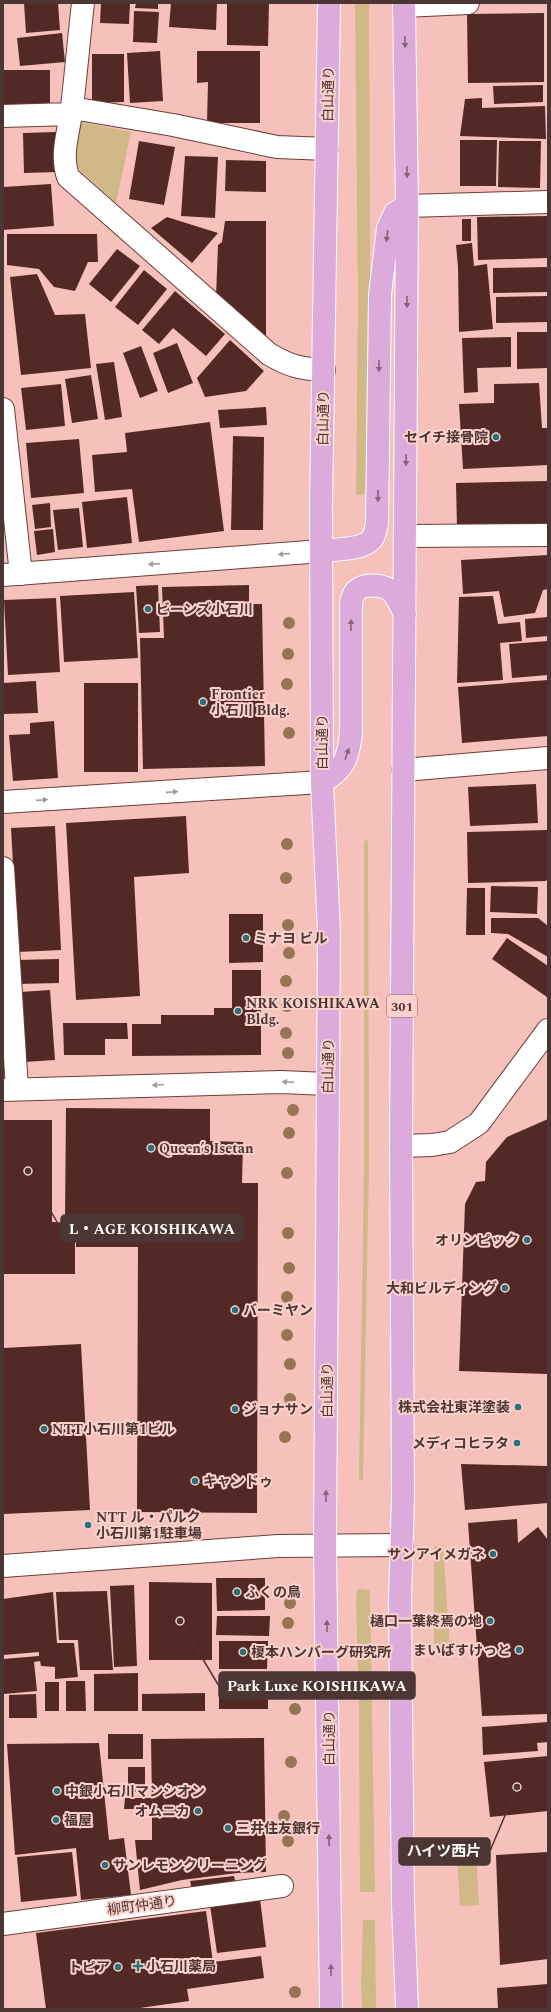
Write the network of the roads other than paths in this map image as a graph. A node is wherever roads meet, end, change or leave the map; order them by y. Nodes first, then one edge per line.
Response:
1 (83, 3) edge
2 (329, 3) edge
3 (468, 3) edge
4 (404, 4) edge
5 (71, 111) junction
6 (3, 116) edge
7 (327, 149) junction
8 (548, 202) edge
9 (407, 206) junction
10 (324, 370) junction
11 (3, 409) edge
12 (548, 535) edge
13 (406, 536) junction
14 (322, 551) junction
15 (12, 574) edge
16 (405, 615) junction
17 (548, 758) edge
18 (403, 770) junction
19 (322, 782) junction
20 (3, 802) edge
21 (3, 868) edge
22 (548, 1030) edge
23 (327, 1084) junction
24 (10, 1090) edge
25 (401, 1146) junction
26 (402, 1545) junction
27 (325, 1546) junction
28 (3, 1566) edge
29 (282, 1886) dead end
30 (3, 1924) edge
31 (331, 2009) edge
32 (407, 2009) edge

1 - 5 street
2 - 7 main road, 白山通り
3 - 4 street
4 -> 9 main road, 301
5 - 6 street
5 - 7 street
5 - 10 street
7 - 10 main road, 白山通り
8 - 9 street
9 -> 13 main road, 301
9 -> 14 main road
10 - 14 main road, 白山通り
11 - 15 street
12 - 13 street
13 - 16 main road, 301
14 -> 15 street
14 - 19 main road, 白山通り
16 - 18 main road, 301
19 -> 16 main road
17 - 18 street
18 - 25 main road, 301
20 -> 19 street
19 - 23 main road, 白山通り
21 - 24 street
22 - 25 street
23 -> 24 street
27 -> 23 main road, 白山通り
25 - 26 main road, 301
26 - 27 street
26 - 32 main road, 301
27 - 28 street
31 -> 27 main road, 白山通り
29 - 30 street, 柳町仲通り

